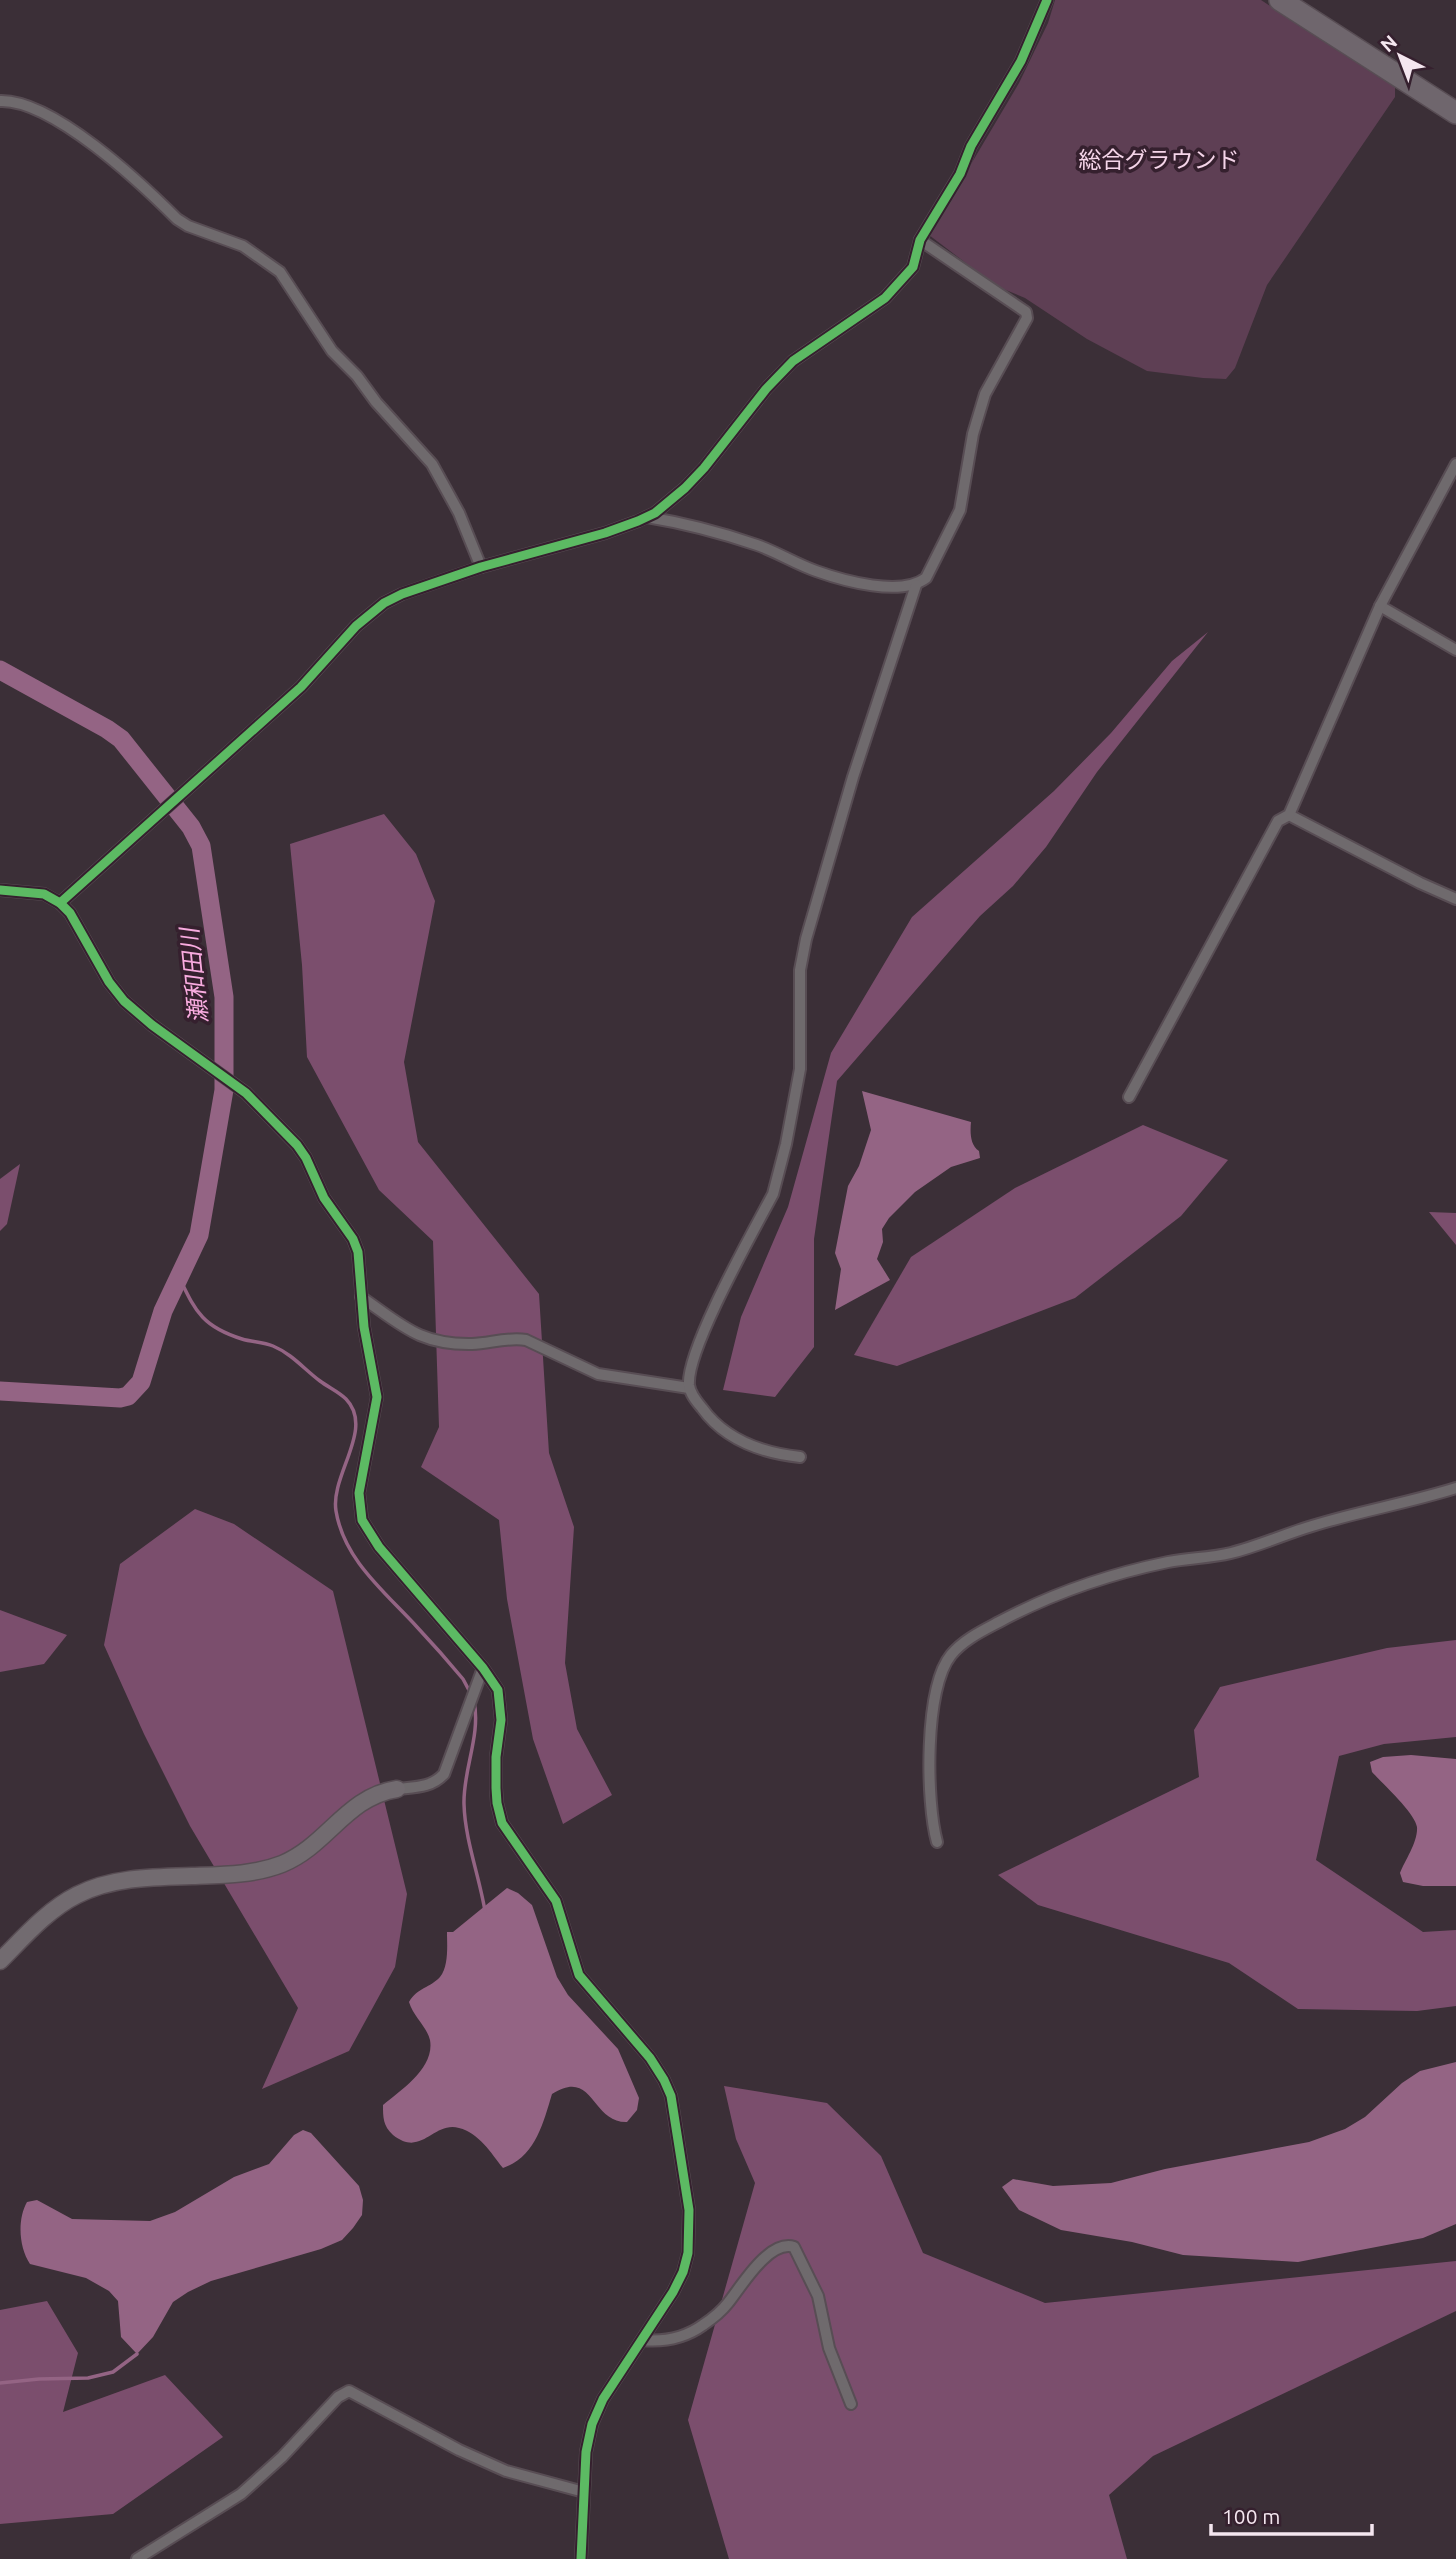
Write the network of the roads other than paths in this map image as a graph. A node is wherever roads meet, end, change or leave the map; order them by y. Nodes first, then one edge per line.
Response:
1 (1047, 0) edge
2 (1280, 0) edge
3 (0, 101) edge
4 (1456, 113) edge
5 (920, 240) junction
6 (1456, 464) edge
7 (648, 517) junction
8 (481, 567) junction
9 (916, 584) junction
10 (1380, 606) junction
11 (1456, 650) edge
12 (1289, 815) junction
13 (0, 890) edge
14 (1456, 899) edge
15 (60, 903) junction
16 (1129, 1097) dead end
17 (361, 1297) junction
18 (689, 1388) junction
19 (800, 1457) dead end
20 (1456, 1488) edge
21 (483, 1668) junction
22 (397, 1789) joint
23 (937, 1842) dead end
24 (0, 1961) edge
25 (642, 2340) junction
26 (851, 2404) dead end
27 (584, 2492) junction
28 (137, 2559) edge
29 (581, 2559) edge

1 - 5 street
2 - 4 highway
3 - 8 street
5 - 7 street
5 - 9 street
6 - 10 street
7 - 8 street
7 - 9 street
8 - 15 street
9 - 18 street
10 - 11 street
10 - 12 street
12 - 14 street
12 - 16 street
13 - 15 street
15 - 17 street
17 - 18 street
17 - 21 street
18 - 19 street
20 - 23 street
21 - 22 street
21 - 25 street
22 - 24 street
25 - 26 street
25 - 27 street
27 - 28 street
27 - 29 street

